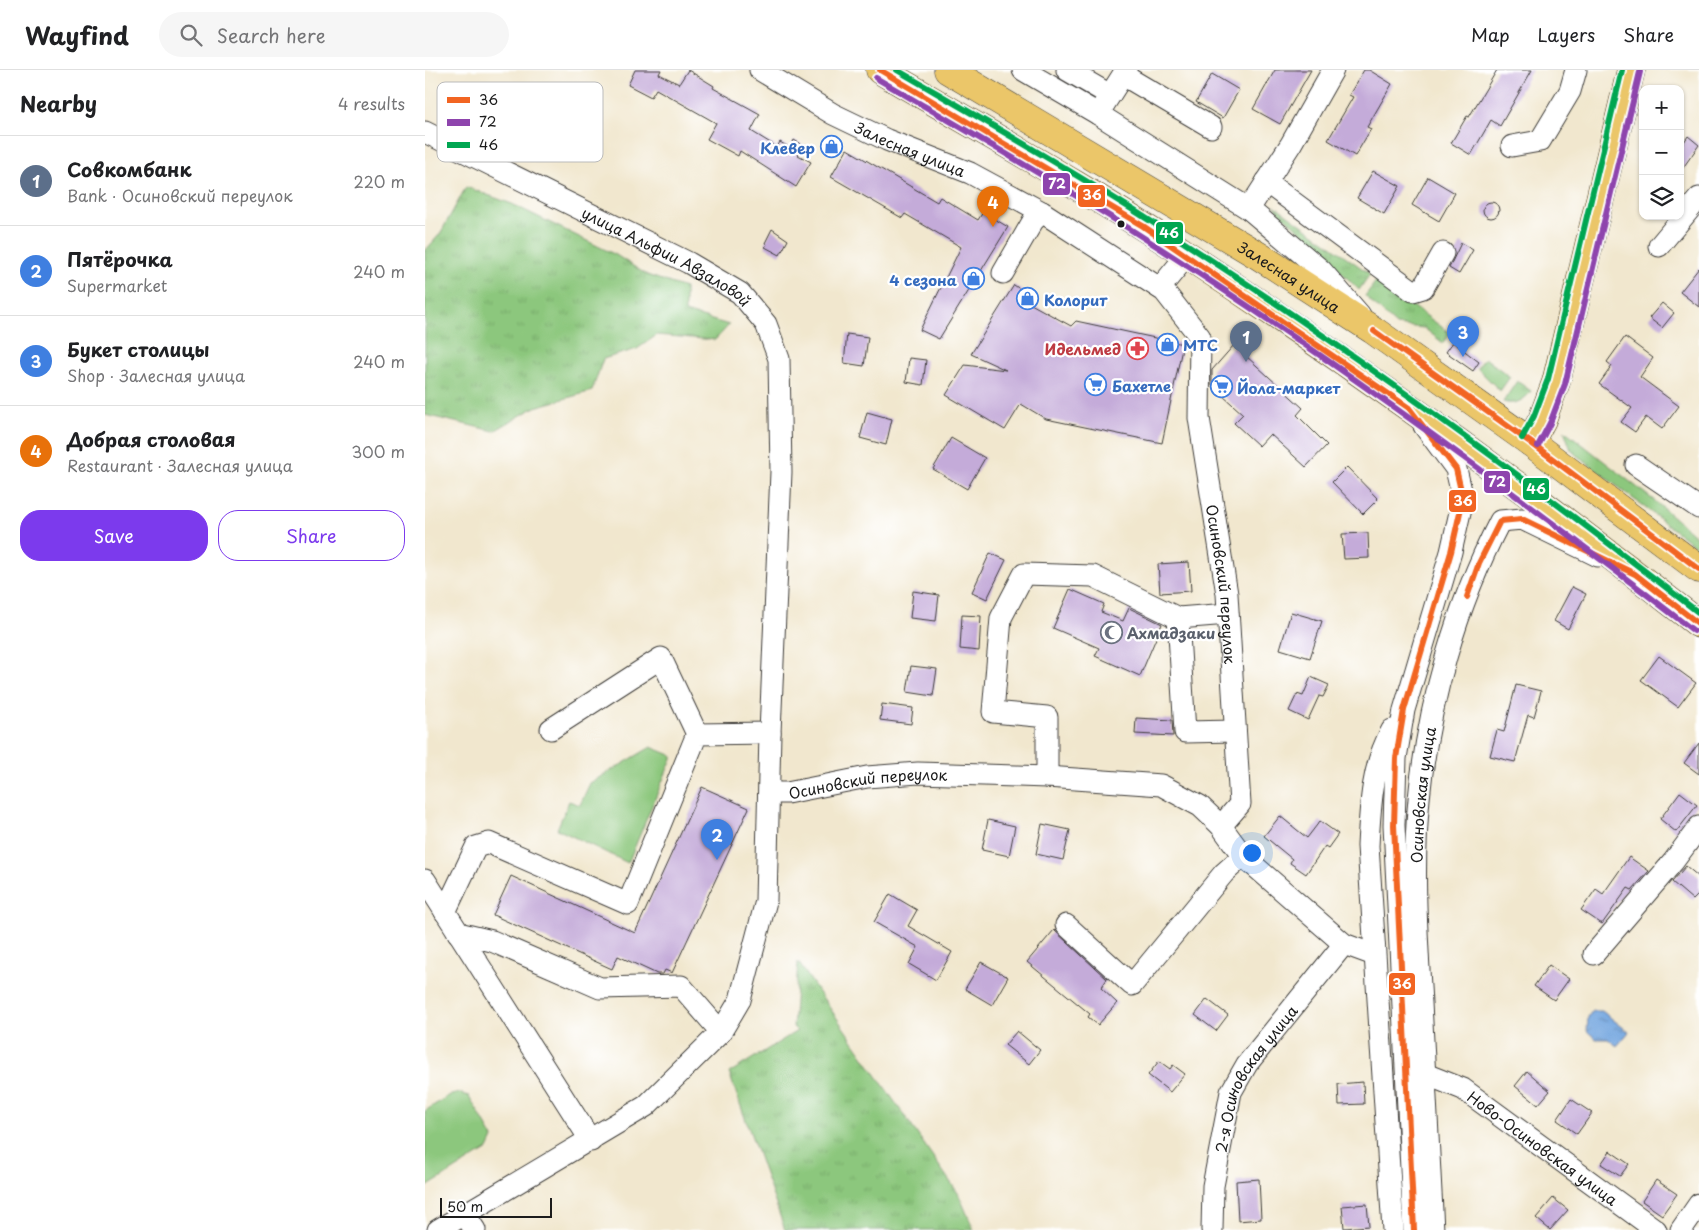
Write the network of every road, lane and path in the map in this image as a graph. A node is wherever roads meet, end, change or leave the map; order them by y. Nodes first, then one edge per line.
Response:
1 (880, 70) edge
2 (948, 70) edge
3 (1023, 70) edge
4 (1067, 70) edge
5 (1333, 70) edge
6 (1576, 70) edge
7 (1631, 70) edge
8 (766, 72) edge
9 (1124, 73) edge
10 (1110, 96) junction
11 (1099, 114) junction
12 (1211, 127) dead end
13 (425, 132) edge
14 (437, 138) edge
15 (1512, 146) dead end
16 (485, 162) edge
17 (1266, 182) junction
18 (1699, 198) edge
19 (1249, 209) junction
20 (1042, 212) junction
21 (1659, 246) dead end
22 (1443, 253) dead end
23 (1187, 254) junction
24 (1003, 273) dead end
25 (1161, 288) junction
26 (1373, 330) junction
27 (1200, 337) joint
28 (1409, 408) junction
29 (1530, 442) junction
30 (1636, 465) dead end
31 (1697, 502) edge
32 (1699, 569) edge
33 (1635, 574) junction
34 (1228, 614) junction
35 (1177, 618) junction
36 (1699, 624) edge
37 (1404, 710) junction
38 (551, 729) dead end
39 (1235, 731) junction
40 (770, 733) junction
41 (697, 734) junction
42 (1047, 776) junction
43 (770, 793) junction
44 (1221, 826) junction
45 (1699, 827) edge
46 (1243, 856) junction
47 (425, 881) edge
48 (445, 912) junction
49 (1066, 925) dead end
50 (458, 933) junction
51 (1344, 944) junction
52 (1593, 954) dead end
53 (1374, 955) junction
54 (721, 1032) junction
55 (1425, 1074) junction
56 (591, 1141) junction
57 (1699, 1204) edge
58 (470, 1222) edge
59 (438, 1230) edge
60 (1212, 1230) edge
61 (1393, 1230) edge
62 (1414, 1230) edge
63 (1433, 1230) edge
64 (1655, 1230) edge
65 (1681, 1230) edge

1 - 23 main road
2 - 26 main road, Залесная улица
3 - 11 street, Залесная улица
4 - 10 street
5 - 17 street
6 - 15 street
7 - 29 main road
8 - 20 street, Залесная улица
9 - 10 street
9 - 12 street
10 - 11 street
11 - 19 street, Залесная улица
13 - 14 street, улица Альфии Авзаловой
16 - 40 street, улица Альфии Авзаловой
17 - 19 street
17 - 22 street
18 - 21 street
19 - 26 street, Залесная улица
20 - 24 street
20 - 25 street, Залесная улица
23 - 25 street
23 - 28 main road
25 - 27 street, Залесная улица
26 - 29 main road, Залесная улица
27 - 34 street, Осиновский переулок
28 - 33 main road
28 - 37 street, Осиновская улица
29 - 32 main road, Залесная улица
30 - 31 street
33 - 36 main road
33 - 55 street, Осиновская улица
34 - 35 street
34 - 39 street, Осиновский переулок
35 - 39 street
35 - 42 street
37 - 53 street
37 - 62 street, Осиновская улица
38 - 41 street
39 - 44 street, Осиновский переулок
40 - 41 street
40 - 43 street, улица Альфии Авзаловой
41 - 48 street
42 - 43 street, Осиновский переулок
42 - 44 street, Осиновский переулок
43 - 54 street
44 - 46 street, Осиновский переулок
45 - 52 street
46 - 49 street
46 - 51 street, Осиновский переулок
47 - 48 street
48 - 50 street
50 - 54 street
50 - 56 street
51 - 53 street, Осиновский переулок
51 - 60 street, 2-я Осиновская улица
53 - 61 street
54 - 56 street
55 - 63 street, Осиновская улица
55 - 64 street, Ново-Осиновская улица
56 - 58 street
57 - 65 street
58 - 59 street

